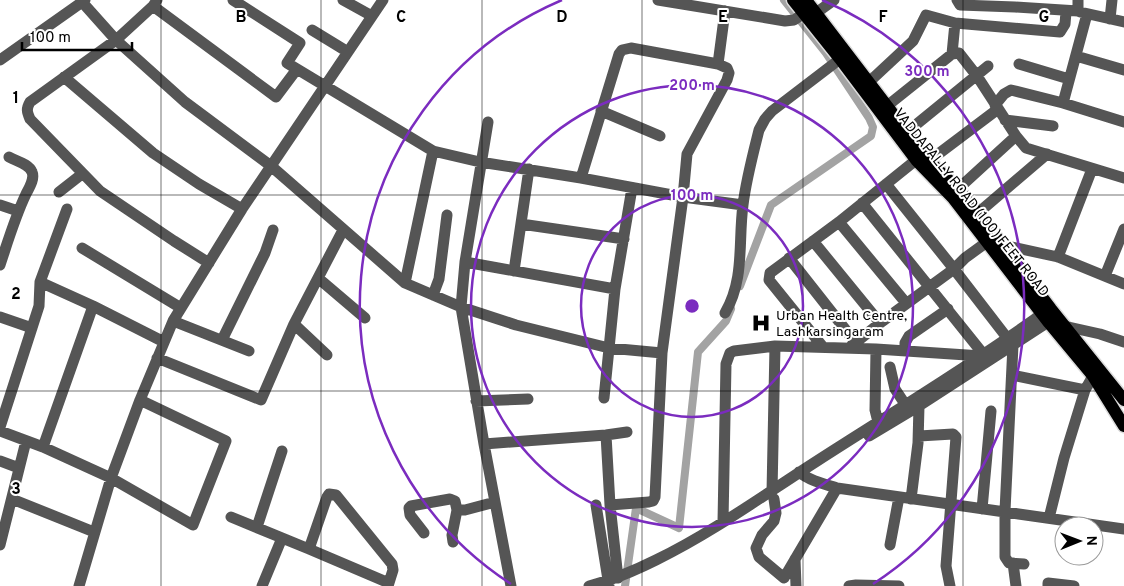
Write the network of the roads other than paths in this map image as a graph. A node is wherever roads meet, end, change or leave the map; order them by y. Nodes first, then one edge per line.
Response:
1 (233, 0) edge
2 (343, 0) edge
3 (383, 0) edge
4 (658, 0) edge
5 (793, 0) edge
6 (806, 0) edge
7 (834, 0) edge
8 (957, 0) edge
9 (1112, 0) edge
10 (84, 1) edge
11 (155, 3) edge
12 (1017, 3) edge
13 (1077, 9) edge
14 (725, 11) junction
15 (372, 16) junction
16 (804, 16) junction
17 (1110, 19) junction
18 (1124, 22) edge
19 (955, 23) junction
20 (312, 30) dead end
21 (116, 40) junction
22 (348, 52) junction
23 (952, 54) junction
24 (1076, 56) junction
25 (0, 60) edge
26 (835, 63) junction
27 (718, 64) junction
28 (1019, 64) dead end
29 (988, 66) dead end
30 (297, 69) junction
31 (1124, 70) edge
32 (977, 76) junction
33 (64, 77) junction
34 (1069, 79) junction
35 (869, 82) junction
36 (324, 87) junction
37 (1063, 103) junction
38 (996, 107) junction
39 (887, 110) junction
40 (601, 111) junction
41 (1005, 120) junction
42 (488, 122) dead end
43 (1124, 122) edge
44 (1054, 126) dead end
45 (902, 131) junction
46 (660, 136) dead end
47 (1016, 136) junction
48 (433, 151) junction
49 (1047, 154) junction
50 (9, 157) dead end
51 (916, 160) junction
52 (929, 161) junction
53 (480, 162) junction
54 (271, 166) junction
55 (1092, 168) junction
56 (529, 169) junction
57 (82, 174) junction
58 (580, 178) junction
59 (1124, 178) edge
60 (886, 184) junction
61 (632, 188) junction
62 (958, 188) junction
63 (59, 192) dead end
64 (683, 198) junction
65 (862, 202) junction
66 (0, 204) edge
67 (743, 205) junction
68 (67, 208) dead end
69 (242, 209) junction
70 (18, 211) junction
71 (978, 213) junction
72 (447, 215) dead end
73 (839, 222) junction
74 (521, 224) junction
75 (273, 230) dead end
76 (343, 230) junction
77 (1124, 230) edge
78 (624, 239) junction
79 (813, 241) junction
80 (987, 242) junction
81 (1003, 245) junction
82 (82, 248) dead end
83 (1058, 257) junction
84 (1, 258) edge
85 (789, 258) junction
86 (465, 262) junction
87 (209, 263) junction
88 (954, 268) junction
89 (514, 271) junction
90 (1105, 276) junction
91 (318, 278) junction
92 (40, 282) junction
93 (405, 282) junction
94 (1124, 284) edge
95 (929, 286) junction
96 (615, 289) junction
97 (433, 295) junction
98 (906, 303) junction
99 (93, 306) junction
100 (461, 307) junction
101 (180, 308) junction
102 (948, 309) junction
103 (725, 313) dead end
104 (0, 317) edge
105 (365, 318) dead end
106 (1053, 318) junction
107 (173, 321) junction
108 (880, 323) junction
109 (294, 324) junction
110 (32, 328) junction
111 (222, 340) junction
112 (164, 342) junction
113 (1011, 342) junction
114 (1124, 342) edge
115 (775, 346) junction
116 (852, 346) junction
117 (823, 347) junction
118 (609, 348) junction
119 (876, 349) junction
120 (250, 351) dead end
121 (905, 351) junction
122 (662, 353) junction
123 (327, 355) dead end
124 (983, 355) junction
125 (157, 358) junction
126 (890, 367) dead end
127 (1012, 375) junction
128 (1093, 376) junction
129 (1085, 390) junction
130 (604, 398) dead end
131 (528, 399) dead end
132 (140, 400) junction
133 (1124, 400) edge
134 (476, 401) junction
135 (905, 404) junction
136 (919, 406) junction
137 (991, 411) dead end
138 (878, 422) junction
139 (1124, 426) edge
140 (0, 427) edge
141 (0, 431) edge
142 (627, 432) dead end
143 (606, 435) junction
144 (918, 436) junction
145 (26, 440) junction
146 (484, 444) junction
147 (43, 446) junction
148 (282, 450) dead end
149 (0, 461) edge
150 (19, 468) junction
151 (802, 475) junction
152 (111, 478) junction
153 (837, 488) junction
154 (773, 495) junction
155 (905, 498) junction
156 (12, 499) junction
157 (495, 502) junction
158 (596, 505) dead end
159 (610, 505) junction
160 (952, 505) junction
161 (982, 509) junction
162 (457, 510) junction
163 (1005, 511) junction
164 (231, 517) dead end
165 (1049, 518) junction
166 (723, 522) junction
167 (257, 527) junction
168 (1124, 528) edge
169 (94, 532) junction
170 (424, 533) dead end
171 (282, 538) junction
172 (0, 542) edge
173 (454, 542) dead end
174 (890, 545) dead end
175 (309, 549) junction
176 (795, 559) junction
177 (639, 571) junction
178 (616, 581) edge
179 (388, 584) edge
180 (79, 586) edge
181 (262, 586) edge
182 (511, 586) edge
183 (590, 586) edge
184 (796, 586) edge
185 (849, 586) edge
186 (899, 586) edge
187 (950, 586) edge
188 (1016, 586) edge
189 (1048, 586) edge
190 (1074, 586) edge

1 - 30 street
2 - 15 street
3 - 15 street
4 - 14 street
5 - 16 main road, VADDAPALLY ROAD (100) FEET ROAD
6 - 16 main road
7 - 16 street
8 - 12 street
9 - 17 street
10 - 21 street
10 - 25 street
11 - 21 street
11 - 30 street
12 - 13 street
13 - 17 street
13 - 19 street
13 - 24 street
14 - 16 street
14 - 27 street
15 - 22 street
16 - 26 main road, VADDAPALLY ROAD (100) FEET ROAD
16 - 35 main road
17 - 18 street
19 - 23 street
19 - 35 street
20 - 22 street
21 - 33 street
21 - 54 street
22 - 36 street
23 - 32 street
23 - 39 street
24 - 31 street
24 - 34 street
26 - 39 main road, VADDAPALLY ROAD (100) FEET ROAD
26 - 67 street
27 - 40 street
27 - 64 street
28 - 34 street
29 - 32 street
30 - 36 street
32 - 38 street
32 - 45 street
33 - 57 street
33 - 69 street
34 - 37 street
35 - 39 main road
36 - 48 street
36 - 54 street
37 - 38 street
37 - 43 street
38 - 41 street
38 - 52 street
39 - 45 main road, VADDAPALLY ROAD (100) FEET ROAD
40 - 46 street
40 - 58 street
41 - 44 street
41 - 47 street
42 - 53 street
45 - 51 main road, VADDAPALLY ROAD (100) FEET ROAD
45 - 52 main road
47 - 49 street
47 - 62 street
48 - 53 street
48 - 93 street
49 - 55 street
49 - 71 street
50 - 70 street
51 - 60 street
51 - 80 main road, VADDAPALLY ROAD (100) FEET ROAD
52 - 62 main road
53 - 56 street
53 - 86 street
54 - 69 street
54 - 76 street
55 - 59 street
55 - 83 street
56 - 58 street
56 - 74 street
57 - 63 street
57 - 87 street
58 - 61 street
60 - 65 street
60 - 88 street
61 - 64 street
61 - 78 street
62 - 71 main road
64 - 67 street
64 - 122 street
65 - 73 street
65 - 95 street
66 - 70 street
67 - 103 street
68 - 92 street
69 - 87 street
70 - 84 street
71 - 81 main road
72 - 97 street
73 - 79 street
73 - 98 street
74 - 78 street
74 - 89 street
75 - 111 street
76 - 91 street
76 - 93 street
77 - 90 street
78 - 96 street
79 - 85 street
79 - 108 street
80 - 88 street
80 - 106 main road, VADDAPALLY ROAD (100) FEET ROAD
81 - 83 street
81 - 106 main road
82 - 101 street
83 - 90 street
85 - 116 street
85 - 117 street
86 - 89 street
86 - 100 street
87 - 101 street
88 - 95 street
88 - 113 street
89 - 96 street
90 - 94 street
91 - 105 street
91 - 109 street
92 - 99 street
92 - 110 street
93 - 97 street
95 - 98 street
95 - 102 street
96 - 118 street
97 - 100 street
98 - 108 street
99 - 112 street
99 - 147 street
100 - 118 street
100 - 134 street
101 - 107 street
102 - 121 street
102 - 124 street
104 - 110 street
106 - 113 street
106 - 114 street
106 - 128 main road, VADDAPALLY ROAD (100) FEET ROAD
106 - 133 main road
107 - 111 street
107 - 112 street
108 - 116 street
109 - 123 street
109 - 125 street
110 - 140 street
111 - 120 street
112 - 125 street
113 - 124 street
113 - 127 street
113 - 136 street
115 - 117 street
115 - 154 street
115 - 166 street
116 - 117 street
116 - 119 street
118 - 122 street
118 - 130 street
119 - 121 street
119 - 138 street
121 - 124 street
122 - 159 street
124 - 135 street
125 - 132 street
126 - 135 street
127 - 129 street
127 - 163 street
128 - 129 street
128 - 139 main road, VADDAPALLY ROAD (100) FEET ROAD
129 - 165 street
131 - 134 street
132 - 152 street
132 - 152 street
134 - 146 street
135 - 138 street
136 - 144 street
136 - 151 street
137 - 161 street
138 - 151 street
141 - 145 street
142 - 143 street
143 - 146 street
143 - 159 street
144 - 155 street
144 - 160 street
145 - 147 street
145 - 150 street
146 - 157 street
147 - 152 street
148 - 167 street
149 - 150 street
150 - 156 street
151 - 153 street
151 - 154 street
152 - 169 street
153 - 155 street
153 - 176 street
154 - 166 street
154 - 176 street
154 - 177 street
155 - 160 street
155 - 174 street
156 - 169 street
156 - 172 street
157 - 162 street
157 - 182 street
158 - 178 street
159 - 178 street
160 - 161 street
160 - 187 street
161 - 163 street
162 - 170 street
162 - 173 street
163 - 165 street
163 - 188 street
164 - 167 street
165 - 168 street
166 - 177 street
167 - 171 street
169 - 180 street
171 - 175 street
171 - 181 street
175 - 179 street
175 - 179 street
176 - 184 street
177 - 178 street
178 - 183 street
185 - 186 street
189 - 190 street

